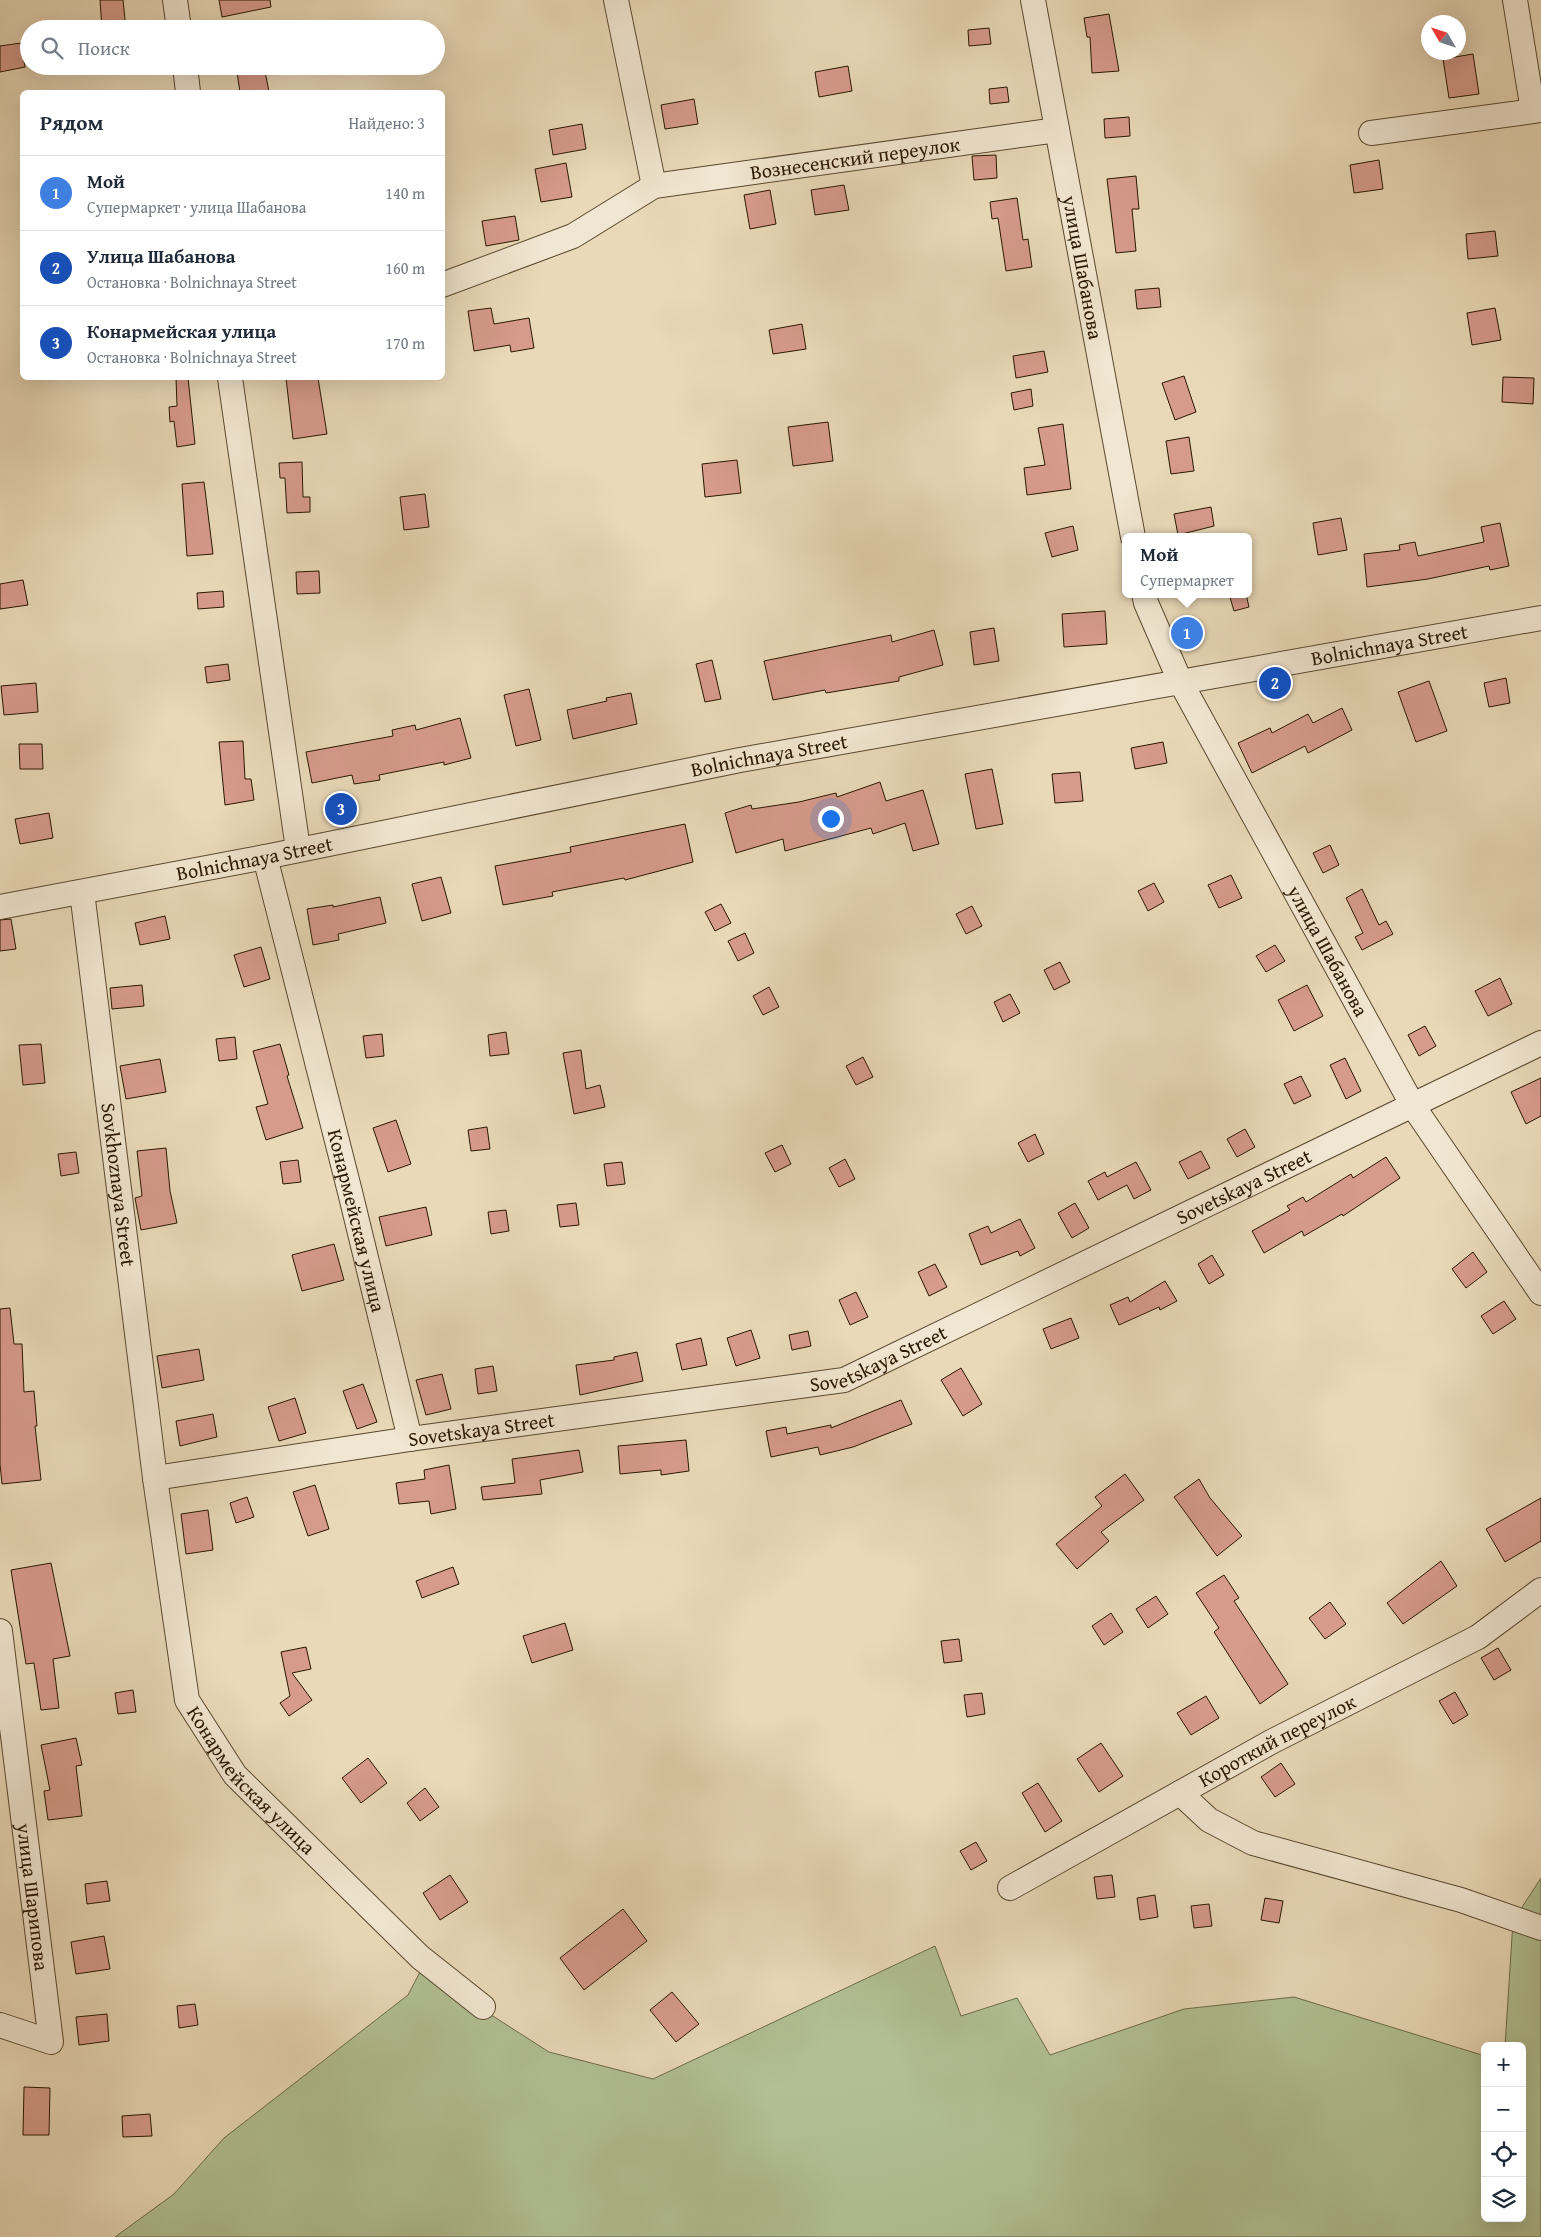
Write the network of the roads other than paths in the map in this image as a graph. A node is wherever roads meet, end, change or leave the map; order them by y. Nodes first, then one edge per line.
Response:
1 (175, 0) edge
2 (616, 0) edge
3 (1033, 0) edge
4 (1515, 0) edge
5 (178, 20) edge
6 (186, 75) edge
7 (188, 90) edge
8 (1537, 110) edge
9 (1056, 130) junction
10 (1371, 133) dead end
11 (654, 186) junction
12 (445, 284) edge
13 (230, 380) edge
14 (1133, 533) edge
15 (1145, 598) edge
16 (1541, 618) edge
17 (1180, 681) junction
18 (298, 849) junction
19 (265, 857) junction
20 (82, 892) junction
21 (0, 907) edge
22 (1541, 1043) edge
23 (1414, 1106) junction
24 (1541, 1293) edge
25 (410, 1439) junction
26 (155, 1478) junction
27 (1541, 1590) edge
28 (0, 1631) edge
29 (1180, 1793) junction
30 (1010, 1888) dead end
31 (1541, 1928) edge
32 (483, 2007) dead end
33 (0, 2025) edge

1 - 5 street
2 - 11 street
3 - 9 street, улица Шабанова
4 - 8 street
6 - 7 street
8 - 10 street
9 - 11 street, Вознесенский переулок
9 - 14 street, улица Шабанова
11 - 12 street, Вознесенский переулок
13 - 18 street
15 - 17 street, улица Шабанова
16 - 17 street, Bolnichnaya Street
17 - 18 street, Bolnichnaya Street
17 - 23 street, улица Шабанова
18 - 19 street, Bolnichnaya Street
19 - 20 street, Bolnichnaya Street
19 - 25 street, Конармейская улица
20 - 21 street, Bolnichnaya Street
20 - 26 street, Sovkhoznaya Street
22 - 23 street, Sovetskaya Street
23 - 24 street, улица Шабанова
23 - 25 street, Sovetskaya Street
25 - 26 street, Sovetskaya Street
26 - 32 street, Конармейская улица
27 - 29 street, Короткий переулок
28 - 33 street, улица Шарипова
29 - 30 street, Короткий переулок
29 - 31 street

